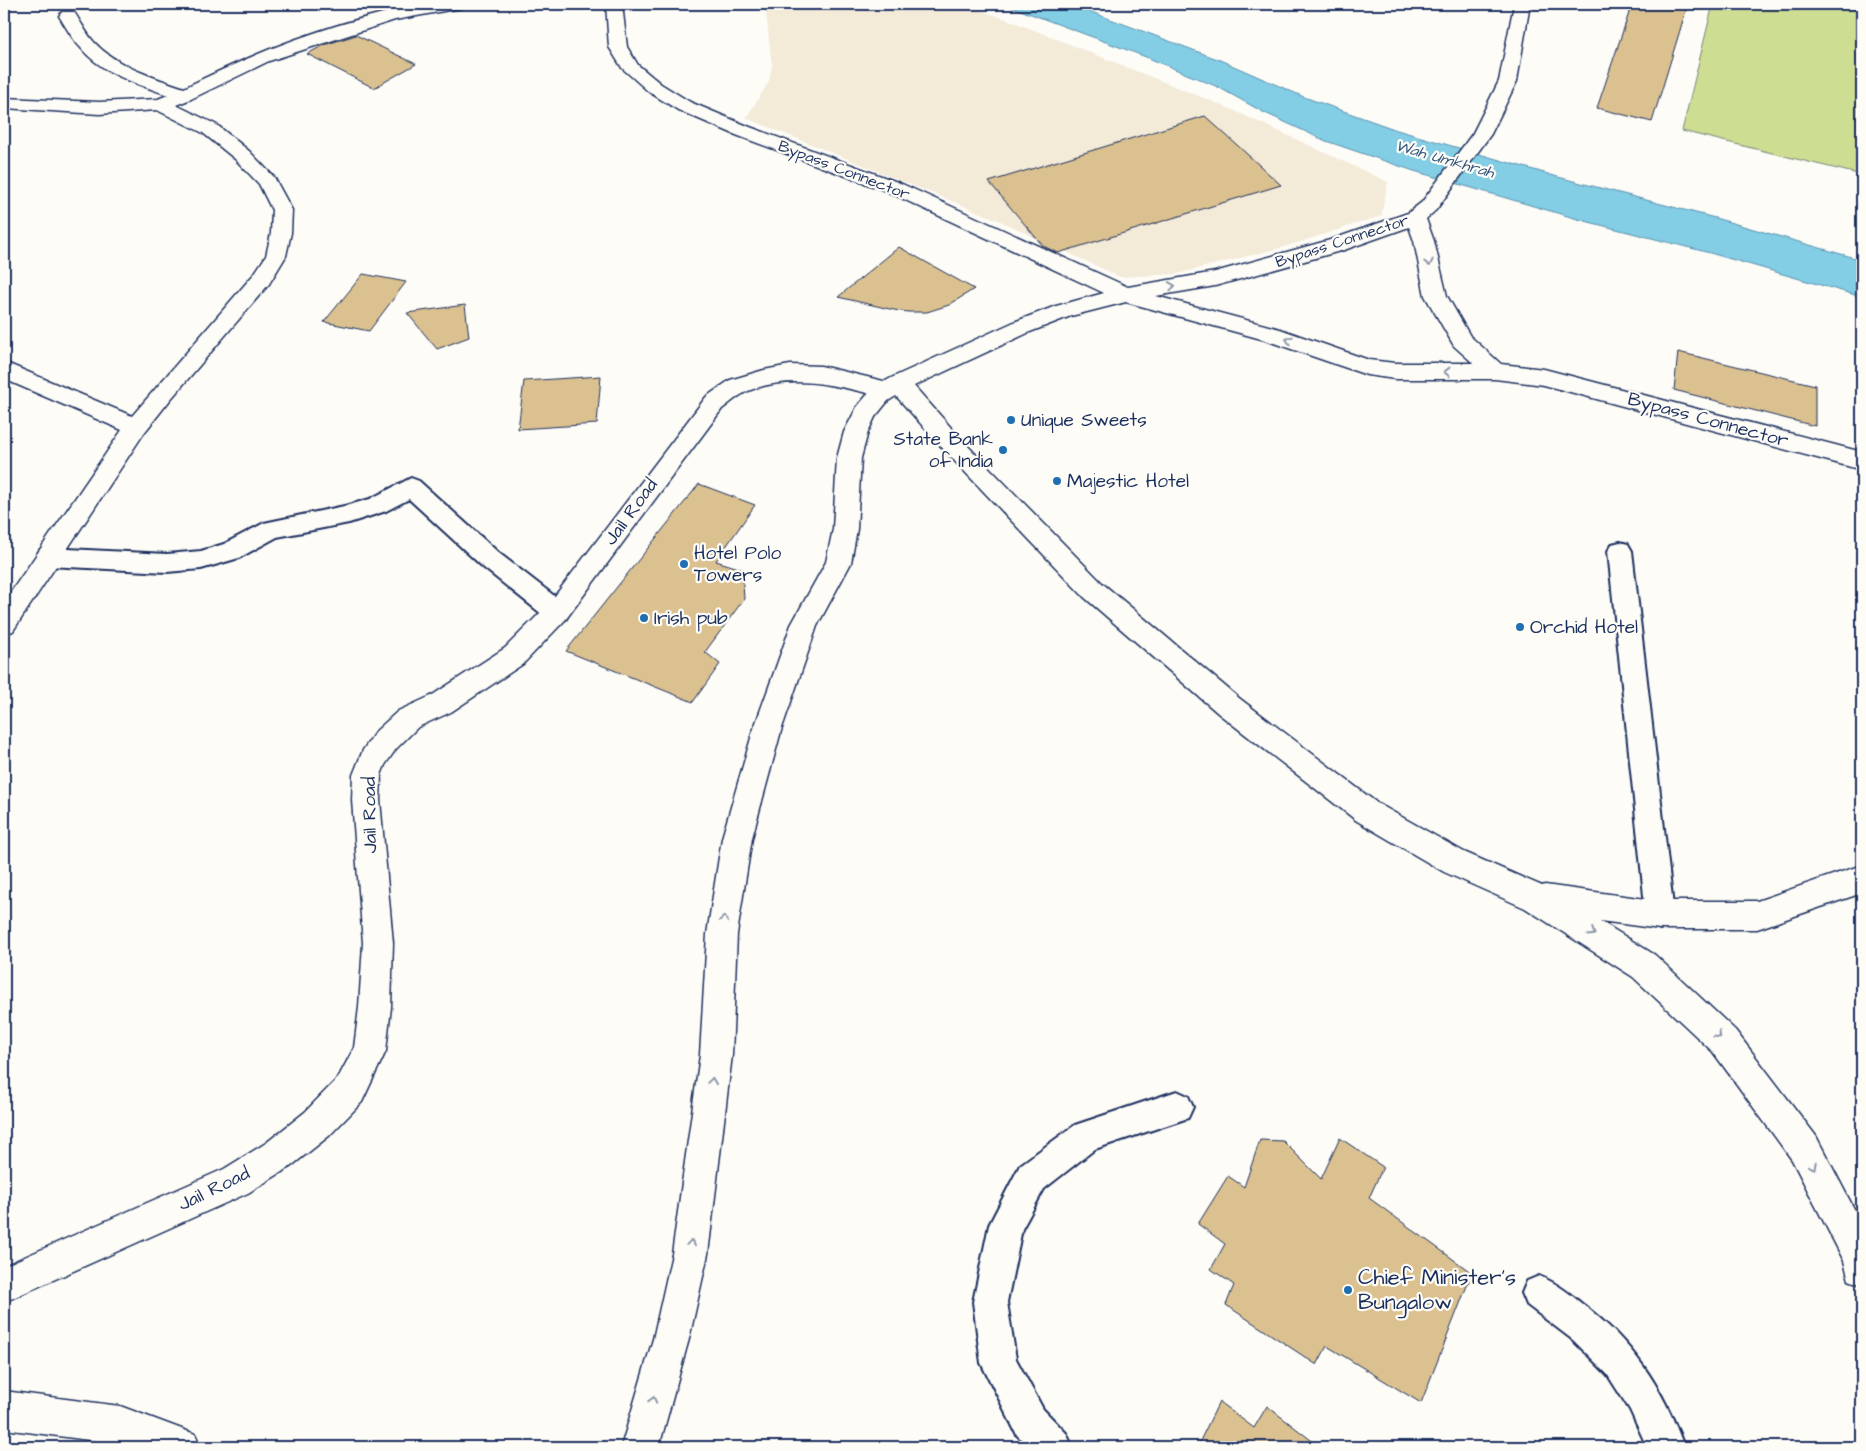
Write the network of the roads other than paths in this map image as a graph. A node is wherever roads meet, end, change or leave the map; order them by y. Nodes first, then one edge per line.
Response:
1 (455, 4) edge
2 (614, 4) edge
3 (1522, 4) edge
4 (68, 16) dead end
5 (185, 95) junction
6 (4, 102) edge
7 (160, 104) junction
8 (1422, 211) junction
9 (1124, 294) junction
10 (4, 370) edge
11 (1495, 371) junction
12 (894, 387) junction
13 (136, 427) junction
14 (1862, 461) edge
15 (1620, 551) dead end
16 (48, 557) junction
17 (556, 612) junction
18 (4, 623) edge
19 (1862, 880) edge
20 (1536, 898) junction
21 (1660, 915) junction
22 (1177, 1107) dead end
23 (1862, 1267) edge
24 (4, 1284) edge
25 (1539, 1293) dead end
26 (4, 1410) edge
27 (182, 1447) edge
28 (640, 1447) edge
29 (1054, 1447) edge
30 (1666, 1447) edge

1 - 5 street
2 - 9 street, Bypass Connector
3 - 8 street
4 - 5 street
5 - 7 street
6 - 7 street
7 - 13 street
9 -> 8 street, Bypass Connector
8 -> 11 street, Bypass Connector
11 -> 9 street, Bypass Connector
9 - 12 street
10 - 13 street
11 - 14 street, Bypass Connector
12 - 17 street, Jail Road
12 - 20 street
28 -> 12 street
13 - 16 street
15 - 21 lane
16 - 17 lane
16 - 18 street
17 - 24 street, Jail Road
19 - 21 street
20 - 21 street
20 -> 23 street
22 - 29 lane
25 - 30 lane
26 - 27 street

